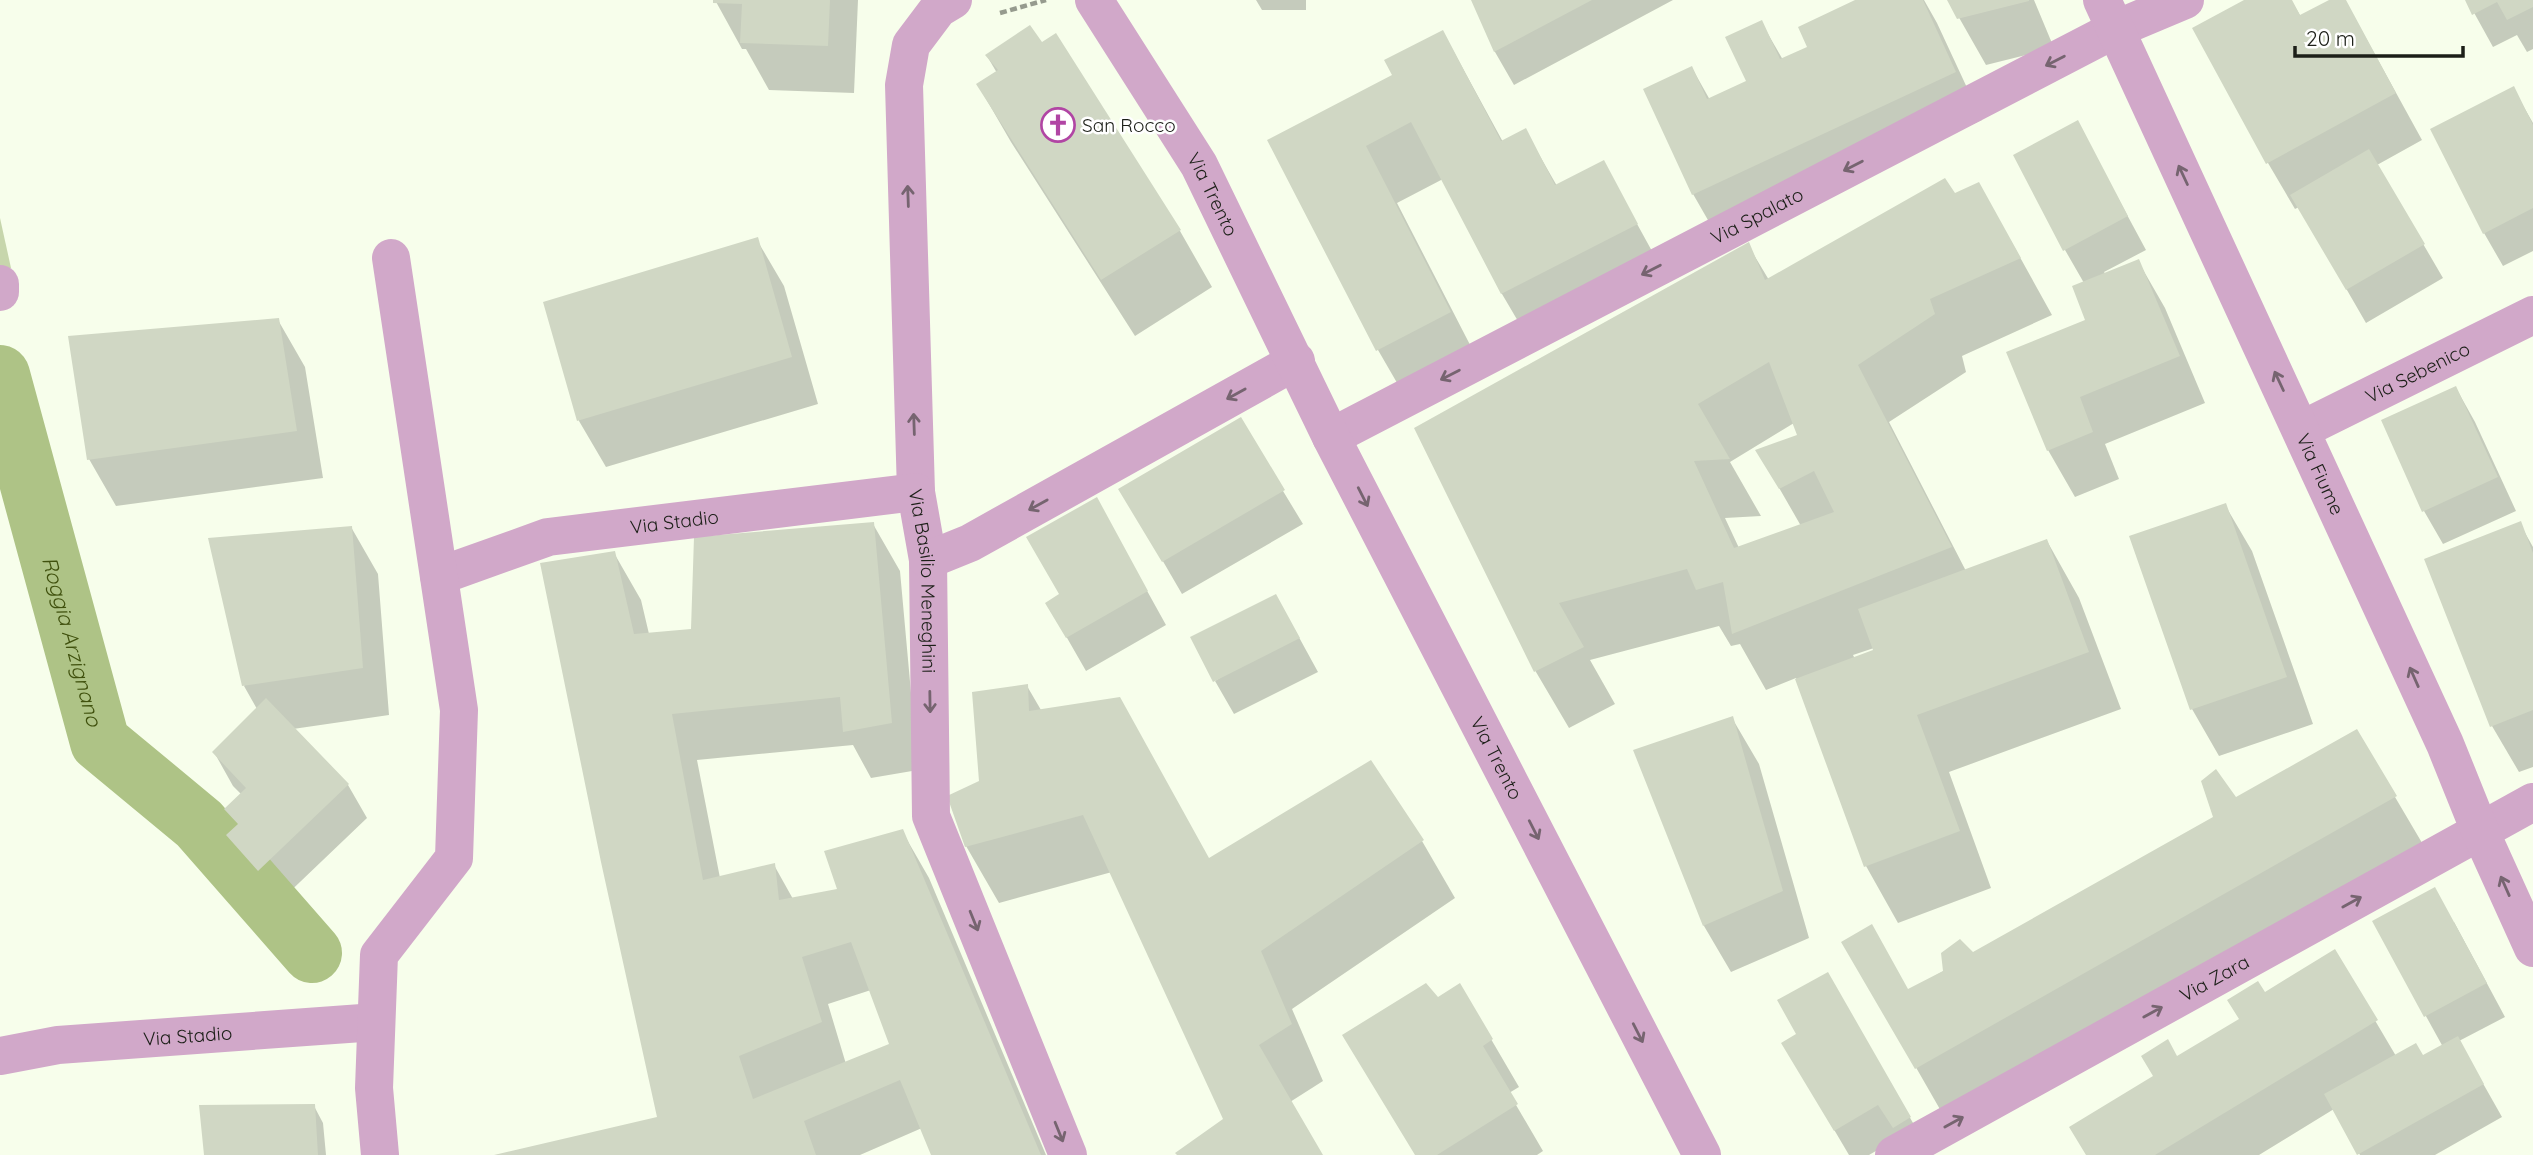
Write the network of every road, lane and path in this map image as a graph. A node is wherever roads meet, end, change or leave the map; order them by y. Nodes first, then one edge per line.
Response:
1 (953, 0) edge
2 (1094, 0) edge
3 (2185, 0) edge
4 (2109, 15) edge
5 (391, 258) dead end
6 (0, 284) edge
7 (0, 292) edge
8 (2533, 315) edge
9 (1296, 361) junction
10 (2301, 430) junction
11 (1331, 437) junction
12 (916, 492) junction
13 (928, 560) junction
14 (439, 576) junction
15 (2533, 802) edge
16 (2480, 831) junction
17 (2533, 948) edge
18 (376, 1023) junction
19 (0, 1056) edge
20 (380, 1155) edge
21 (1069, 1155) edge
22 (1702, 1155) edge
23 (1894, 1155) edge

12 -> 1 street, Via Basilio Meneghini
2 - 9 street, Via Trento
3 - 4 street, Via Spalato
10 -> 4 street, Via Fiume
4 -> 11 street, Via Spalato
5 - 14 street
6 - 7 street
8 - 10 street, Via Sebenico
9 - 11 street, Via Trento
9 -> 13 street
16 -> 10 street, Via Fiume
11 -> 22 street, Via Trento
12 - 13 street, Via Basilio Meneghini
12 - 14 street, Via Stadio
13 -> 21 street, Via Basilio Meneghini
14 - 18 street
15 - 16 street, Via Zara
17 -> 16 street, Via Fiume
23 -> 16 street, Via Zara
18 - 19 street, Via Stadio
18 - 20 street

